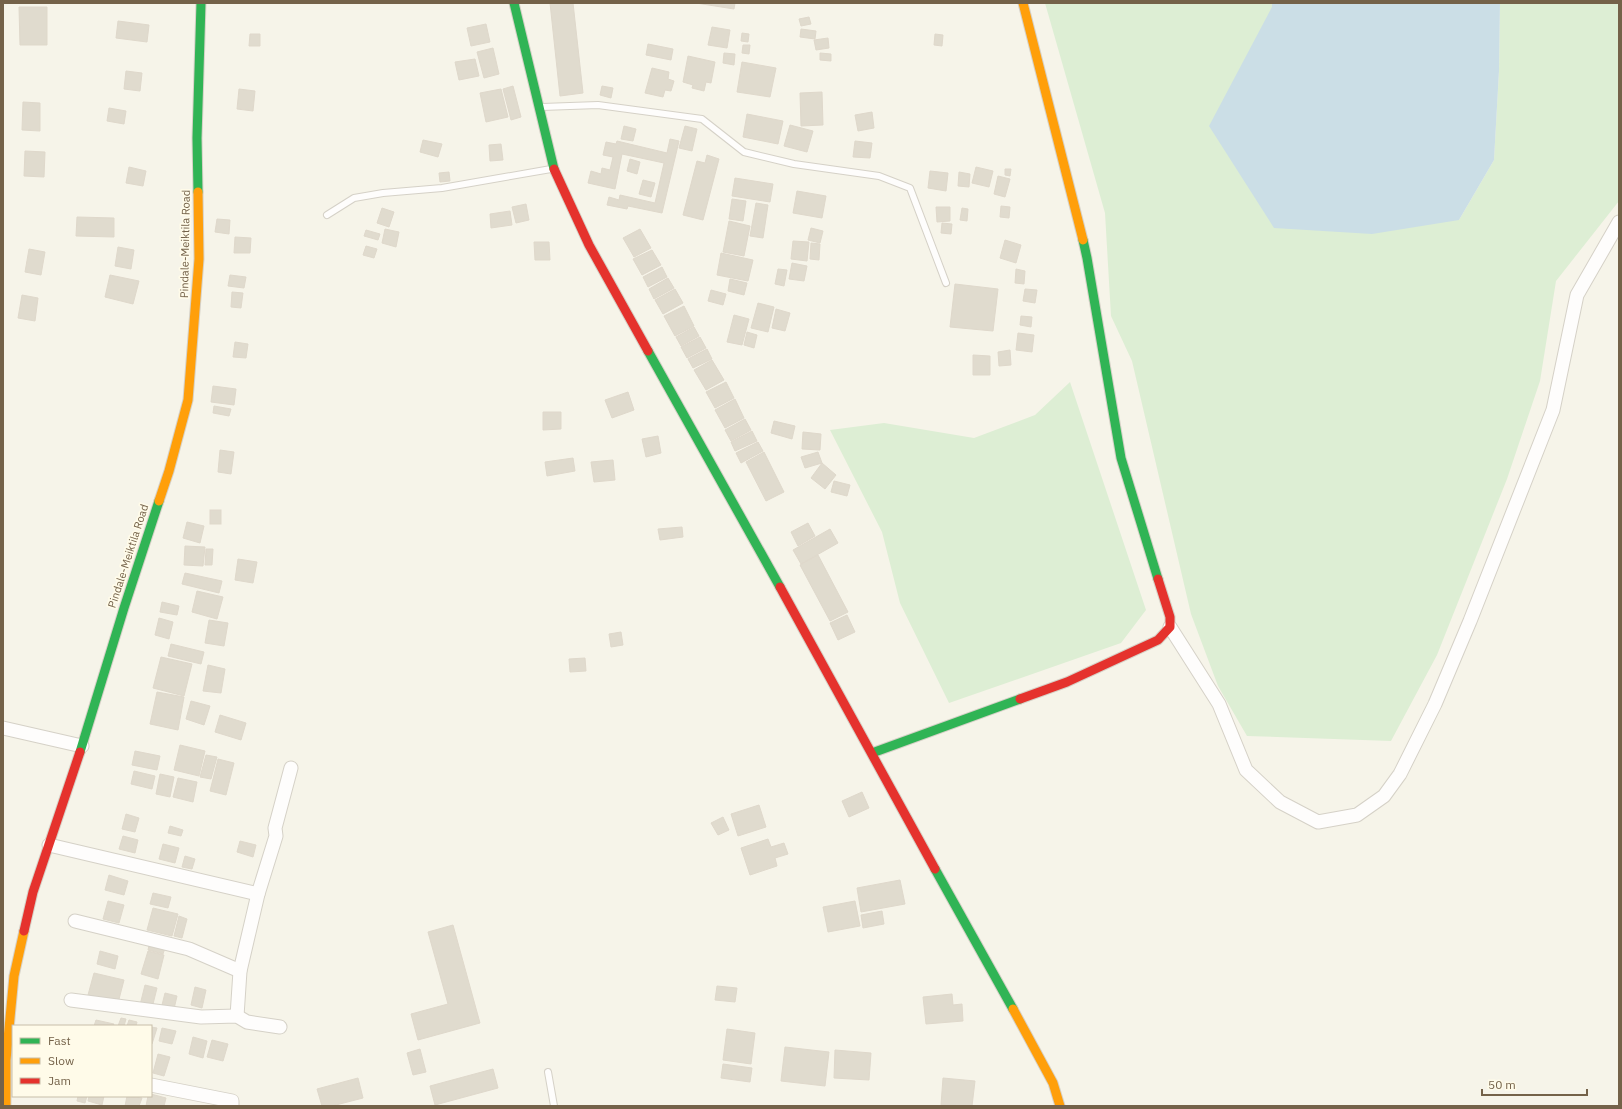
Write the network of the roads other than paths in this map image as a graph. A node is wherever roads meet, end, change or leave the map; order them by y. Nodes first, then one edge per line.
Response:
1 (201, 3) edge
2 (514, 3) edge
3 (1023, 3) edge
4 (539, 107) junction
5 (553, 168) junction
6 (327, 215) dead end
7 (1619, 222) edge
8 (946, 283) dead end
9 (1170, 627) junction
10 (3, 728) edge
11 (82, 746) junction
12 (872, 753) junction
13 (291, 768) dead end
14 (49, 845) junction
15 (258, 894) junction
16 (75, 921) dead end
17 (240, 971) junction
18 (71, 1000) dead end
19 (237, 1016) junction
20 (280, 1027) dead end
21 (548, 1072) dead end
22 (152, 1085) edge
23 (6, 1106) edge
24 (232, 1106) edge
25 (554, 1106) edge
26 (1060, 1106) edge

1 - 11 street, Pindale-Meiktila Road
2 - 4 street
3 - 9 street
4 - 5 street
4 - 8 lane
5 - 6 lane
5 - 12 street
7 - 9 street
9 - 12 street
10 - 11 street
11 - 14 street, Pindale-Meiktila Road
12 - 26 street
13 - 15 street
14 - 15 street
14 - 23 street, Pindale-Meiktila Road
15 - 17 street
16 - 17 street
17 - 19 street
18 - 19 street
19 - 20 street
21 - 25 lane
22 - 24 street

